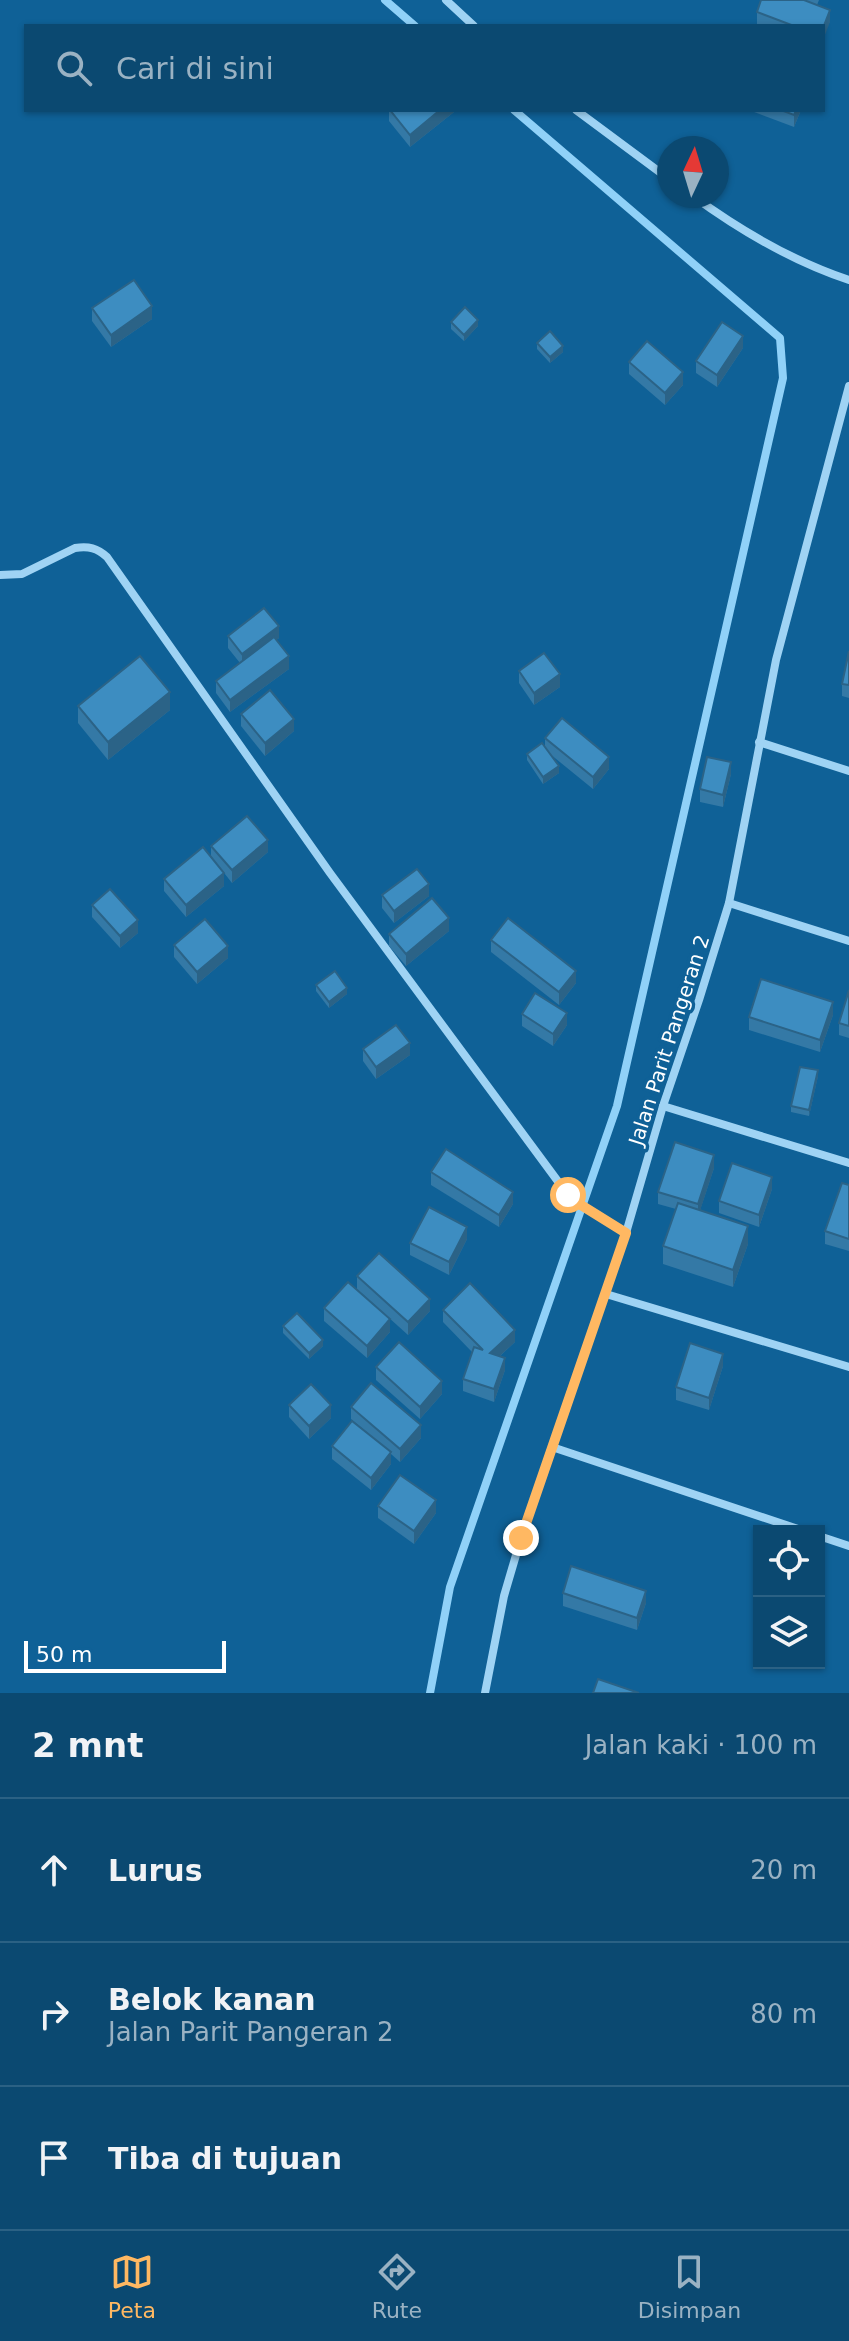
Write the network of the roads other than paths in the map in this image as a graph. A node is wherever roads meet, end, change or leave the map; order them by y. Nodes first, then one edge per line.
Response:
1 (446, 0) edge
2 (472, 24) edge
3 (579, 112) edge
4 (657, 170) edge
5 (709, 208) edge
6 (849, 280) edge
7 (849, 386) edge
8 (0, 575) edge
9 (759, 742) junction
10 (849, 771) edge
11 (729, 903) junction
12 (849, 941) edge
13 (663, 1106) junction
14 (849, 1163) edge
15 (626, 1233) junction
16 (606, 1294) junction
17 (849, 1367) edge
18 (552, 1447) junction
19 (786, 1525) edge
20 (825, 1538) edge
21 (849, 1546) edge
22 (485, 1693) edge

1 - 2 street
3 - 4 street
5 - 6 street
7 - 9 street, Jalan Parit Pangeran 2
8 - 15 street
9 - 10 street
9 - 11 street, Jalan Parit Pangeran 2
11 - 12 street
11 - 13 street, Jalan Parit Pangeran 2
13 - 14 street
13 - 15 street, Jalan Parit Pangeran 2
15 - 16 street, Jalan Parit Pangeran 2
16 - 17 street
16 - 18 street, Jalan Parit Pangeran 2
18 - 19 street
18 - 22 street, Jalan Parit Pangeran 2
20 - 21 street

